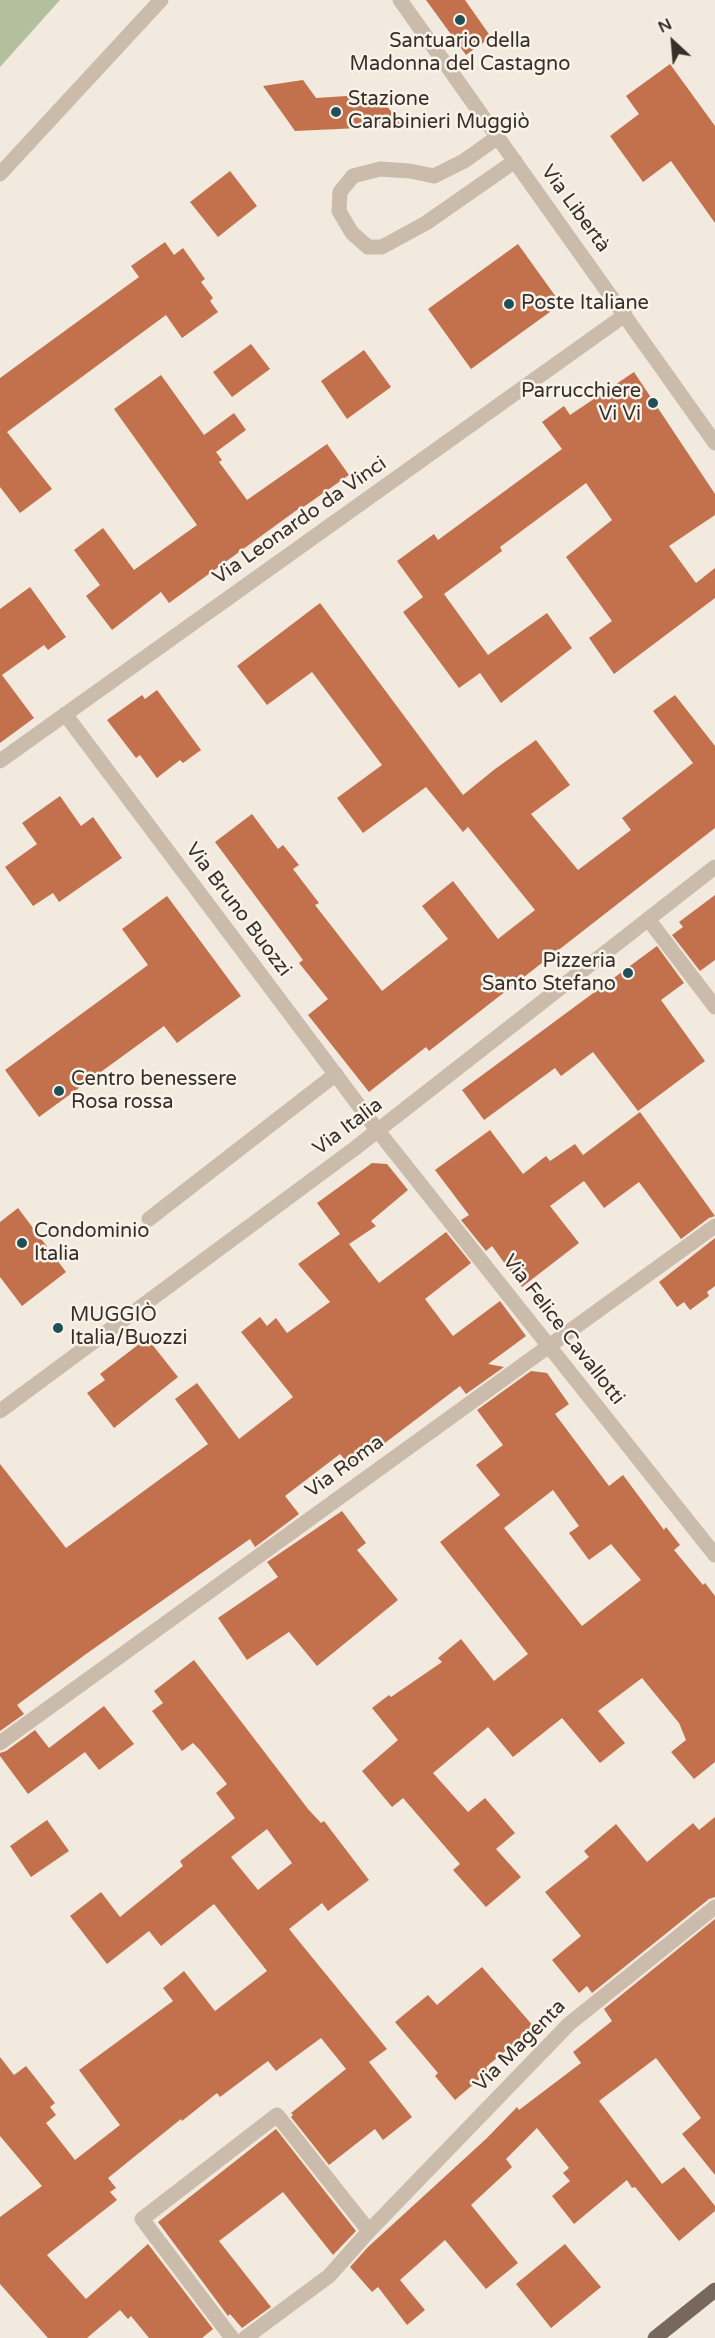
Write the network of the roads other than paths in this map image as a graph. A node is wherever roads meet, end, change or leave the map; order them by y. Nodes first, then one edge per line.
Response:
1 (161, 0) edge
2 (399, 0) edge
3 (498, 137) junction
4 (515, 161) junction
5 (0, 174) edge
6 (625, 315) junction
7 (715, 443) edge
8 (65, 714) junction
9 (0, 761) edge
10 (715, 867) edge
11 (648, 919) junction
12 (715, 1007) edge
13 (336, 1074) junction
14 (378, 1131) junction
15 (149, 1219) dead end
16 (715, 1226) edge
17 (548, 1345) junction
18 (0, 1411) edge
19 (715, 1555) edge
20 (0, 1743) edge
21 (715, 1907) edge
22 (369, 2231) junction
23 (715, 2290) edge
24 (232, 2338) edge
25 (244, 2338) edge
26 (655, 2338) edge

1 - 5 street
2 - 3 street, Via Libertà
3 - 4 street, Via Libertà
3 - 4 street
4 - 6 street, Via Libertà
6 - 7 street, Via Libertà
6 - 8 street, Via Leonardo da Vinci
8 - 9 street, Via Leonardo da Vinci
8 - 13 street, Via Bruno Buozzi
10 - 11 street, Via Italia
11 - 12 street
11 - 14 street, Via Italia
13 - 14 street, Via Bruno Buozzi
13 - 15 street
14 - 17 street, Via Felice Cavallotti
14 - 18 street, Via Italia
16 - 17 street, Via Roma
17 - 19 street, Via Felice Cavallotti
17 - 20 street, Via Roma
21 - 22 street, Via Magenta
22 - 24 street
22 - 25 street, Via Magenta
23 - 26 main road

